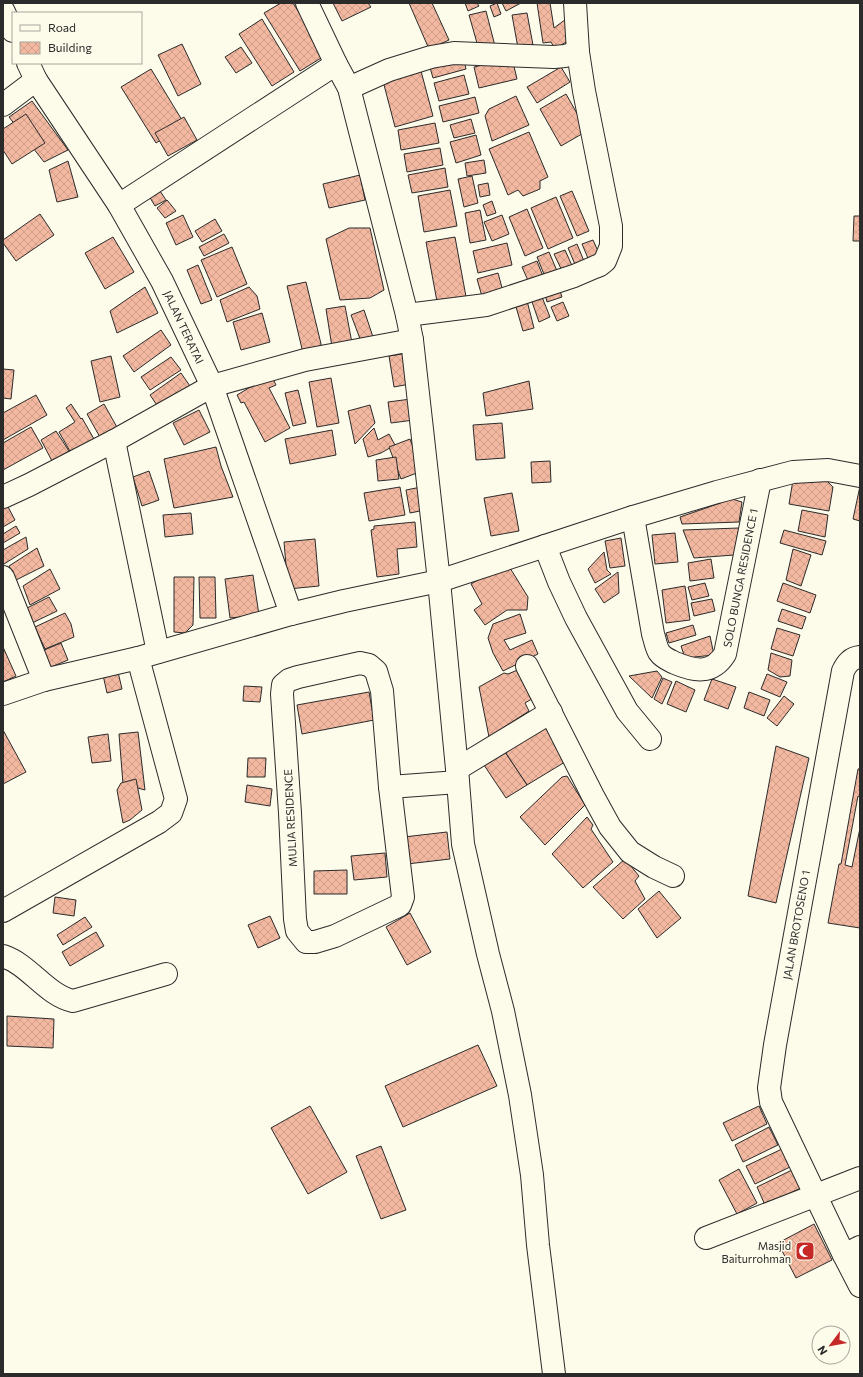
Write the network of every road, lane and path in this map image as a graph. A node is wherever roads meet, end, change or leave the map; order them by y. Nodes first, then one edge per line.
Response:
1 (307, 3) edge
2 (575, 3) edge
3 (3, 10) edge
4 (12, 29) edge
5 (578, 52) junction
6 (336, 64) junction
7 (32, 72) edge
8 (349, 88) junction
9 (3, 105) edge
10 (119, 205) junction
11 (407, 315) junction
12 (412, 340) junction
13 (212, 386) junction
14 (114, 441) junction
15 (860, 476) edge
16 (760, 480) junction
17 (3, 497) edge
18 (633, 518) junction
19 (545, 546) junction
20 (3, 577) edge
21 (439, 581) junction
22 (291, 614) junction
23 (158, 652) junction
24 (860, 657) edge
25 (138, 658) junction
26 (527, 666) dead end
27 (44, 680) junction
28 (3, 694) edge
29 (551, 712) junction
30 (650, 739) dead end
31 (458, 775) junction
32 (390, 787) junction
33 (673, 876) dead end
34 (3, 911) edge
35 (3, 956) edge
36 (166, 974) dead end
37 (860, 1178) edge
38 (815, 1195) junction
39 (706, 1238) dead end
40 (852, 1251) edge
41 (860, 1286) edge
42 (554, 1374) edge

1 - 6 street
2 - 5 street
3 - 4 street
5 - 8 street
5 - 11 street
6 - 8 street
6 - 10 street
7 - 9 street
7 - 10 street, JALAN TERATAI
8 - 11 street
10 - 13 street, JALAN TERATAI
11 - 12 street
12 - 13 street
12 - 21 street
13 - 14 street
13 - 22 street, JALAN TERATAI
14 - 17 street
14 - 23 street
15 - 16 street
16 - 18 street
16 - 18 street, SOLO BUNGA RESIDENCE 1
18 - 19 street
19 - 21 street
19 - 30 street
20 - 27 street
21 - 22 street
21 - 31 street
22 - 23 street
23 - 25 street
24 - 38 street, JALAN BROTOSENO 1
25 - 27 street
25 - 34 street
26 - 29 street
27 - 28 street
29 - 31 street
29 - 33 street
31 - 32 street
31 - 42 street
32 - 32 street, MULIA RESIDENCE
35 - 36 street
37 - 38 street
38 - 39 street
38 - 40 street, JALAN BROTOSENO 1
40 - 41 street, JALAN BROTOSENO 1

